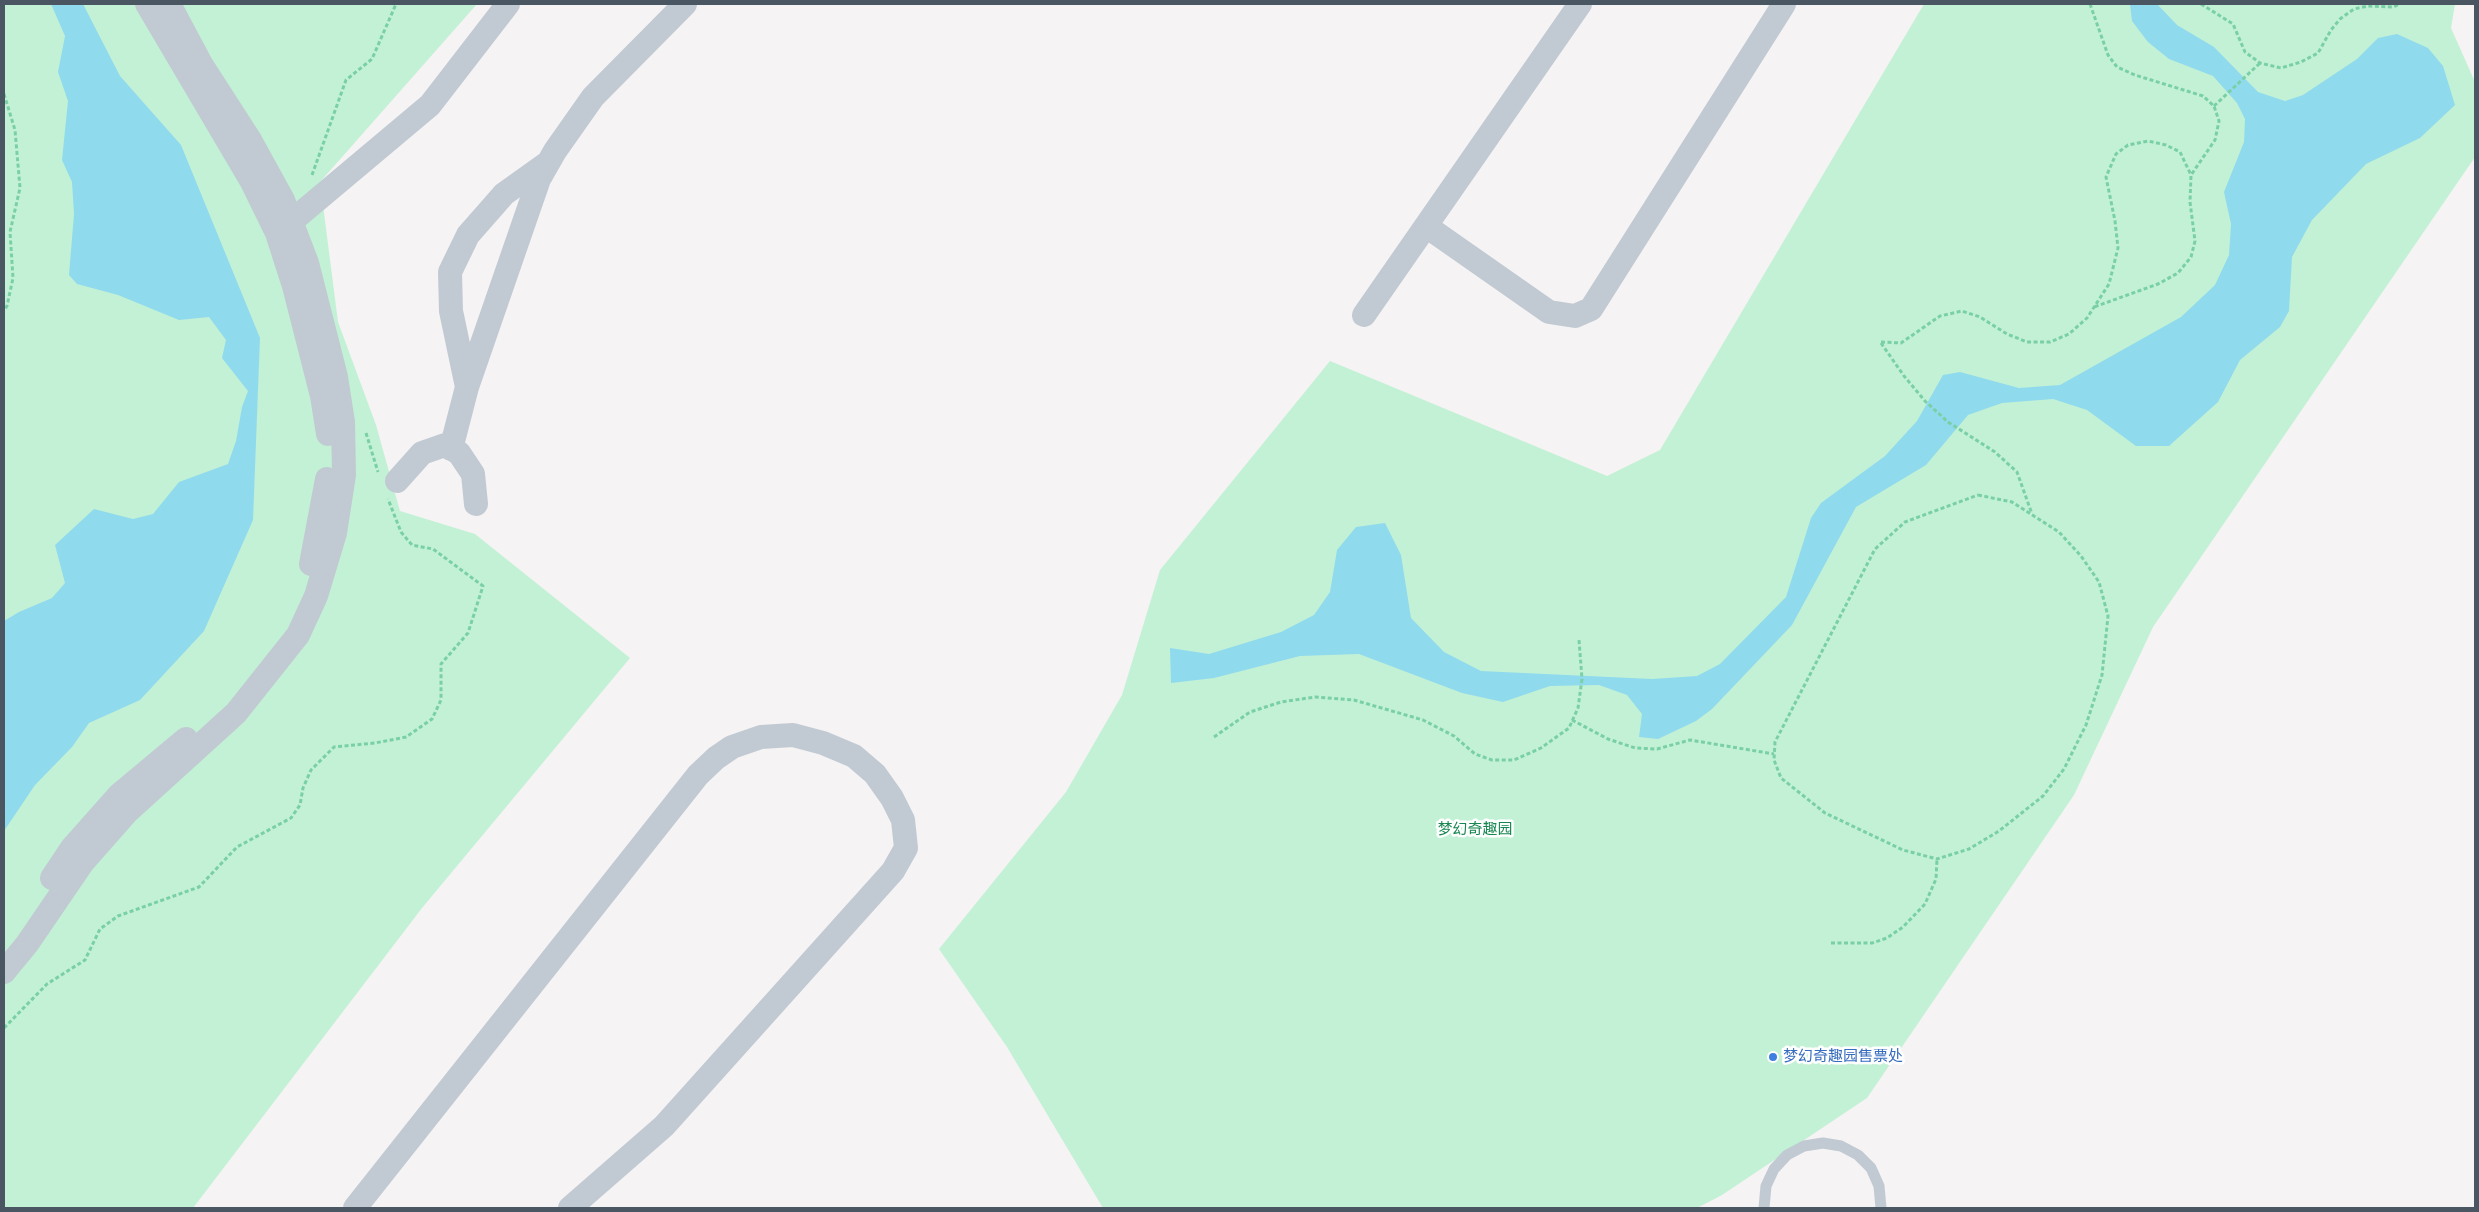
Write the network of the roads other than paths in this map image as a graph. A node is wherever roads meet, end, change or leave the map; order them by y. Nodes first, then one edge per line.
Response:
1 (147, 4) edge
2 (169, 4) edge
3 (508, 4) edge
4 (685, 4) edge
5 (1580, 4) edge
6 (1784, 4) edge
7 (548, 163) junction
8 (1426, 226) junction
9 (284, 227) junction
10 (1364, 315) dead end
11 (467, 387) junction
12 (451, 448) junction
13 (397, 481) dead end
14 (476, 504) dead end
15 (4, 949) edge
16 (4, 972) edge
17 (355, 1208) edge
18 (570, 1208) edge
19 (1764, 1208) edge
20 (1881, 1208) edge

1 - 9 street
2 - 9 street
3 - 9 street
4 - 7 street
5 - 8 street
6 - 8 street
7 - 11 street
7 - 11 street
8 - 10 street
9 - 15 street
9 - 16 street
11 - 12 street
12 - 13 street
12 - 14 street
17 - 18 street
19 - 20 lane

